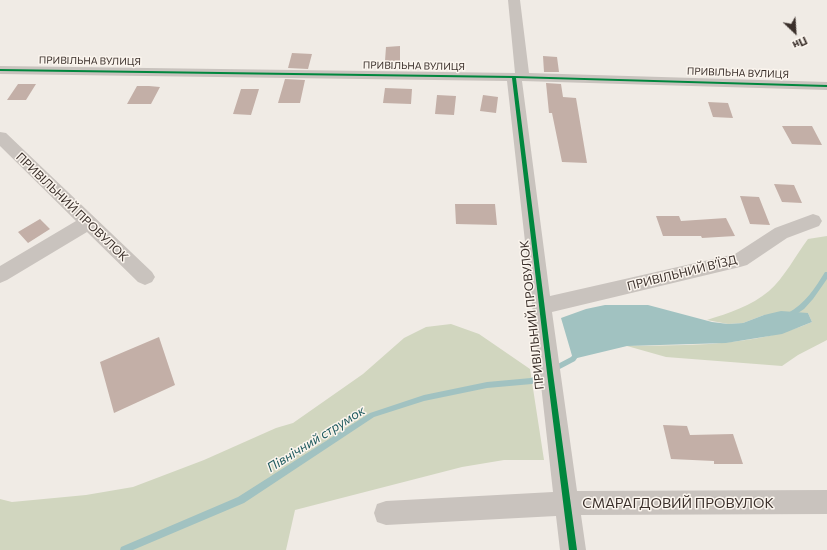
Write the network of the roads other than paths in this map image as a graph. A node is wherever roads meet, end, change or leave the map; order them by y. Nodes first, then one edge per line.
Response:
1 (514, 0) edge
2 (0, 70) edge
3 (518, 77) junction
4 (827, 86) edge
5 (0, 137) edge
6 (813, 221) dead end
7 (87, 223) junction
8 (0, 276) edge
9 (145, 277) dead end
10 (543, 306) junction
11 (827, 502) edge
12 (567, 503) junction
13 (386, 513) dead end
14 (573, 550) edge

1 - 3 street, ПРИВІЛЬНИЙ ПРОВУЛОК
2 - 3 street, ПРИВІЛЬНА ВУЛИЦЯ
3 - 4 street, ПРИВІЛЬНА ВУЛИЦЯ
3 - 10 street, ПРИВІЛЬНИЙ ПРОВУЛОК
5 - 7 street, ПРИВІЛЬНИЙ ПРОВУЛОК
6 - 10 street, ПРИВІЛЬНИЙ В’ЇЗД
7 - 8 street
7 - 9 street, ПРИВІЛЬНИЙ ПРОВУЛОК
10 - 12 street, ПРИВІЛЬНИЙ ПРОВУЛОК
11 - 12 street, СМАРАГДОВИЙ ПРОВУЛОК
12 - 13 street, СМАРАГДОВИЙ ПРОВУЛОК
12 - 14 street, ПРИВІЛЬНИЙ ПРОВУЛОК

